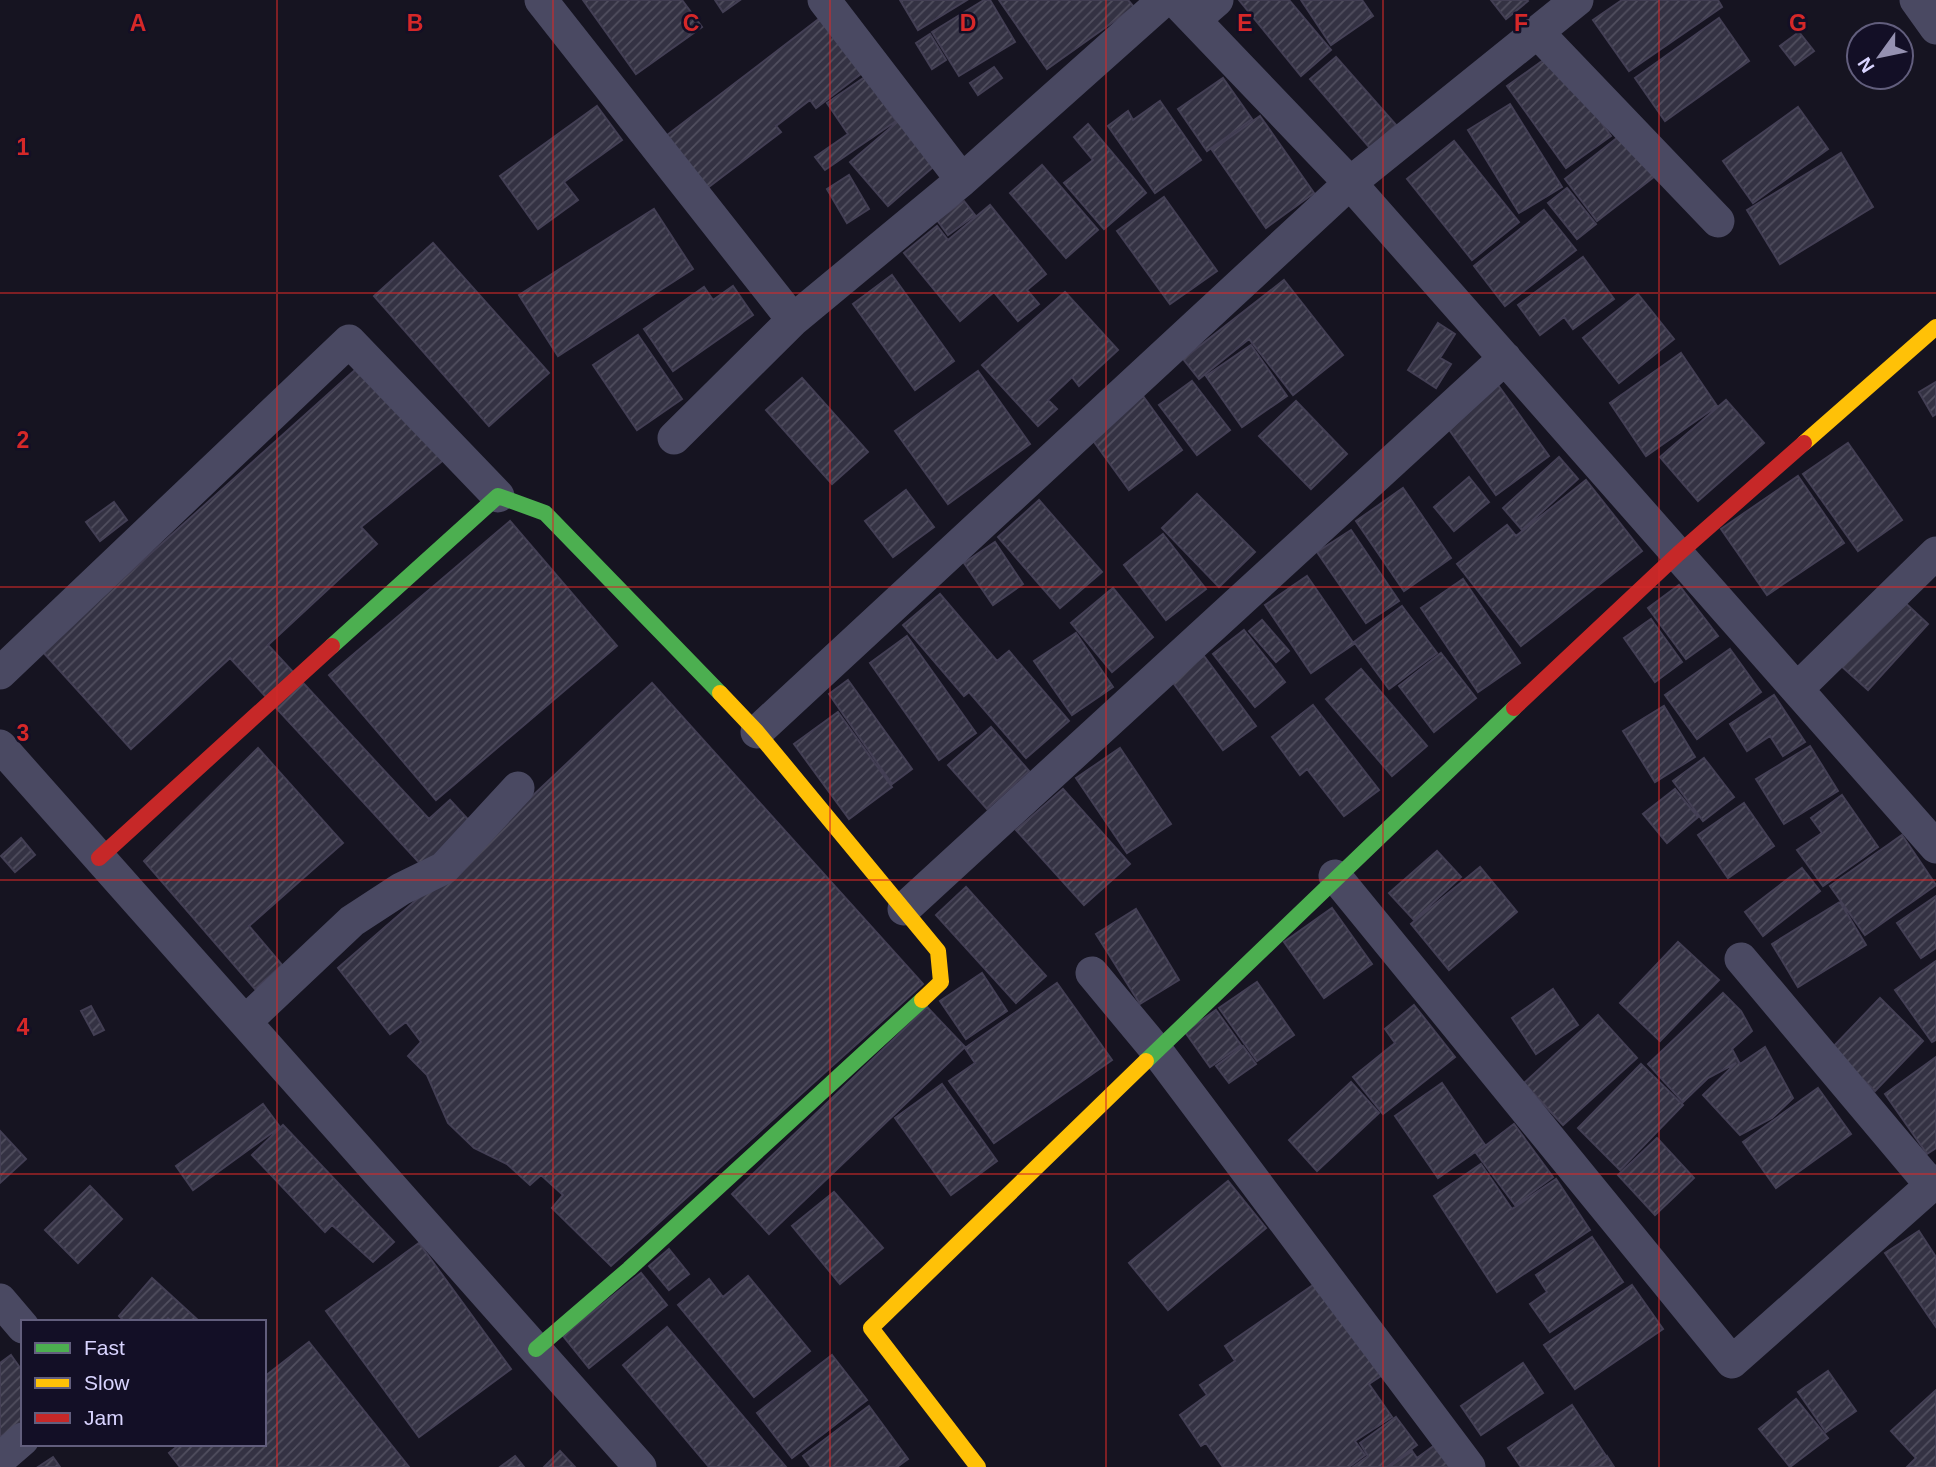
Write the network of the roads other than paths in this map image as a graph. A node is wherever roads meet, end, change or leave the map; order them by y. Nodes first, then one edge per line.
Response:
1 (541, 0) edge
2 (824, 0) edge
3 (1164, 0) edge
4 (1577, 0) edge
5 (1916, 0) edge
6 (1195, 7) edge
7 (1936, 28) edge
8 (1537, 32) junction
9 (962, 180) junction
10 (1350, 183) junction
11 (1718, 221) dead end
12 (793, 320) junction
13 (1936, 327) edge
14 (1505, 358) junction
15 (674, 438) dead end
16 (498, 496) junction
17 (1936, 553) edge
18 (1678, 554) junction
19 (0, 673) edge
20 (1797, 689) junction
21 (757, 732) junction
22 (0, 746) edge
23 (518, 788) dead end
24 (1936, 847) edge
25 (99, 858) junction
26 (1335, 876) junction
27 (904, 909) junction
28 (1741, 959) dead end
29 (1092, 973) dead end
30 (245, 1022) junction
31 (1156, 1050) junction
32 (1934, 1183) edge
33 (0, 1300) edge
34 (21, 1325) edge
35 (536, 1349) junction
36 (21, 1441) edge
37 (0, 1459) edge
38 (640, 1467) edge
39 (978, 1467) edge
40 (1469, 1467) edge

1 - 12 street
2 - 9 street
3 - 9 street
4 - 8 street
5 - 7 street
6 - 10 street
8 - 10 street
8 - 11 street
9 - 12 street
10 - 14 street
10 - 21 street
12 - 15 street
13 - 18 street
14 - 18 street
14 - 27 street
16 - 19 street
16 - 21 street
16 - 25 street
17 - 20 street
18 - 20 street
18 - 26 street
20 - 24 street
21 - 27 street
22 - 25 street
23 - 30 street
25 - 30 street
26 - 31 street
26 - 32 street
27 - 35 street
28 - 32 street
29 - 31 street
30 - 35 street
31 - 39 street
31 - 40 street
33 - 34 street
35 - 38 street
36 - 37 street

